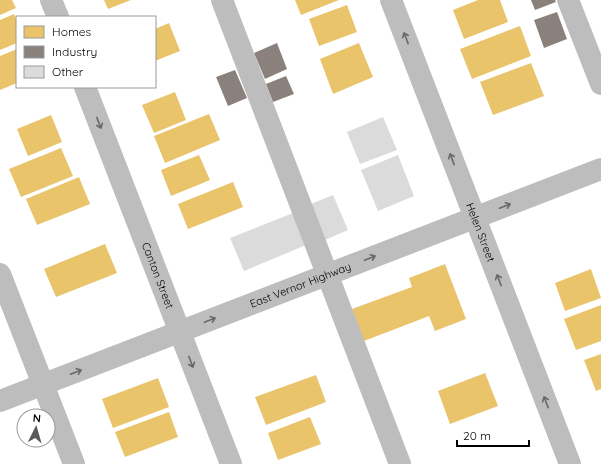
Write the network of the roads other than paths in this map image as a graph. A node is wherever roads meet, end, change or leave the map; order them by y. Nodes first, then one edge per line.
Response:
1 (51, 0) edge
2 (222, 0) edge
3 (391, 0) edge
4 (568, 0) edge
5 (58, 16) edge
6 (601, 84) edge
7 (85, 88) edge
8 (601, 169) edge
9 (475, 218) junction
10 (0, 274) edge
11 (327, 275) junction
12 (179, 332) junction
13 (43, 384) junction
14 (0, 401) edge
15 (74, 464) edge
16 (231, 464) edge
17 (400, 464) edge
18 (570, 464) edge

1 - 5 street
2 - 11 street
9 -> 3 street, Helen Street
4 - 6 street
7 -> 12 street, Canton Street
9 -> 8 street, East Vernor Highway
11 -> 9 street, East Vernor Highway
18 -> 9 street, Helen Street
10 - 13 street
12 -> 11 street, East Vernor Highway
11 - 17 street
13 -> 12 street, East Vernor Highway
12 -> 16 street, Canton Street
13 - 14 street, East Vernor Highway
13 - 15 street

